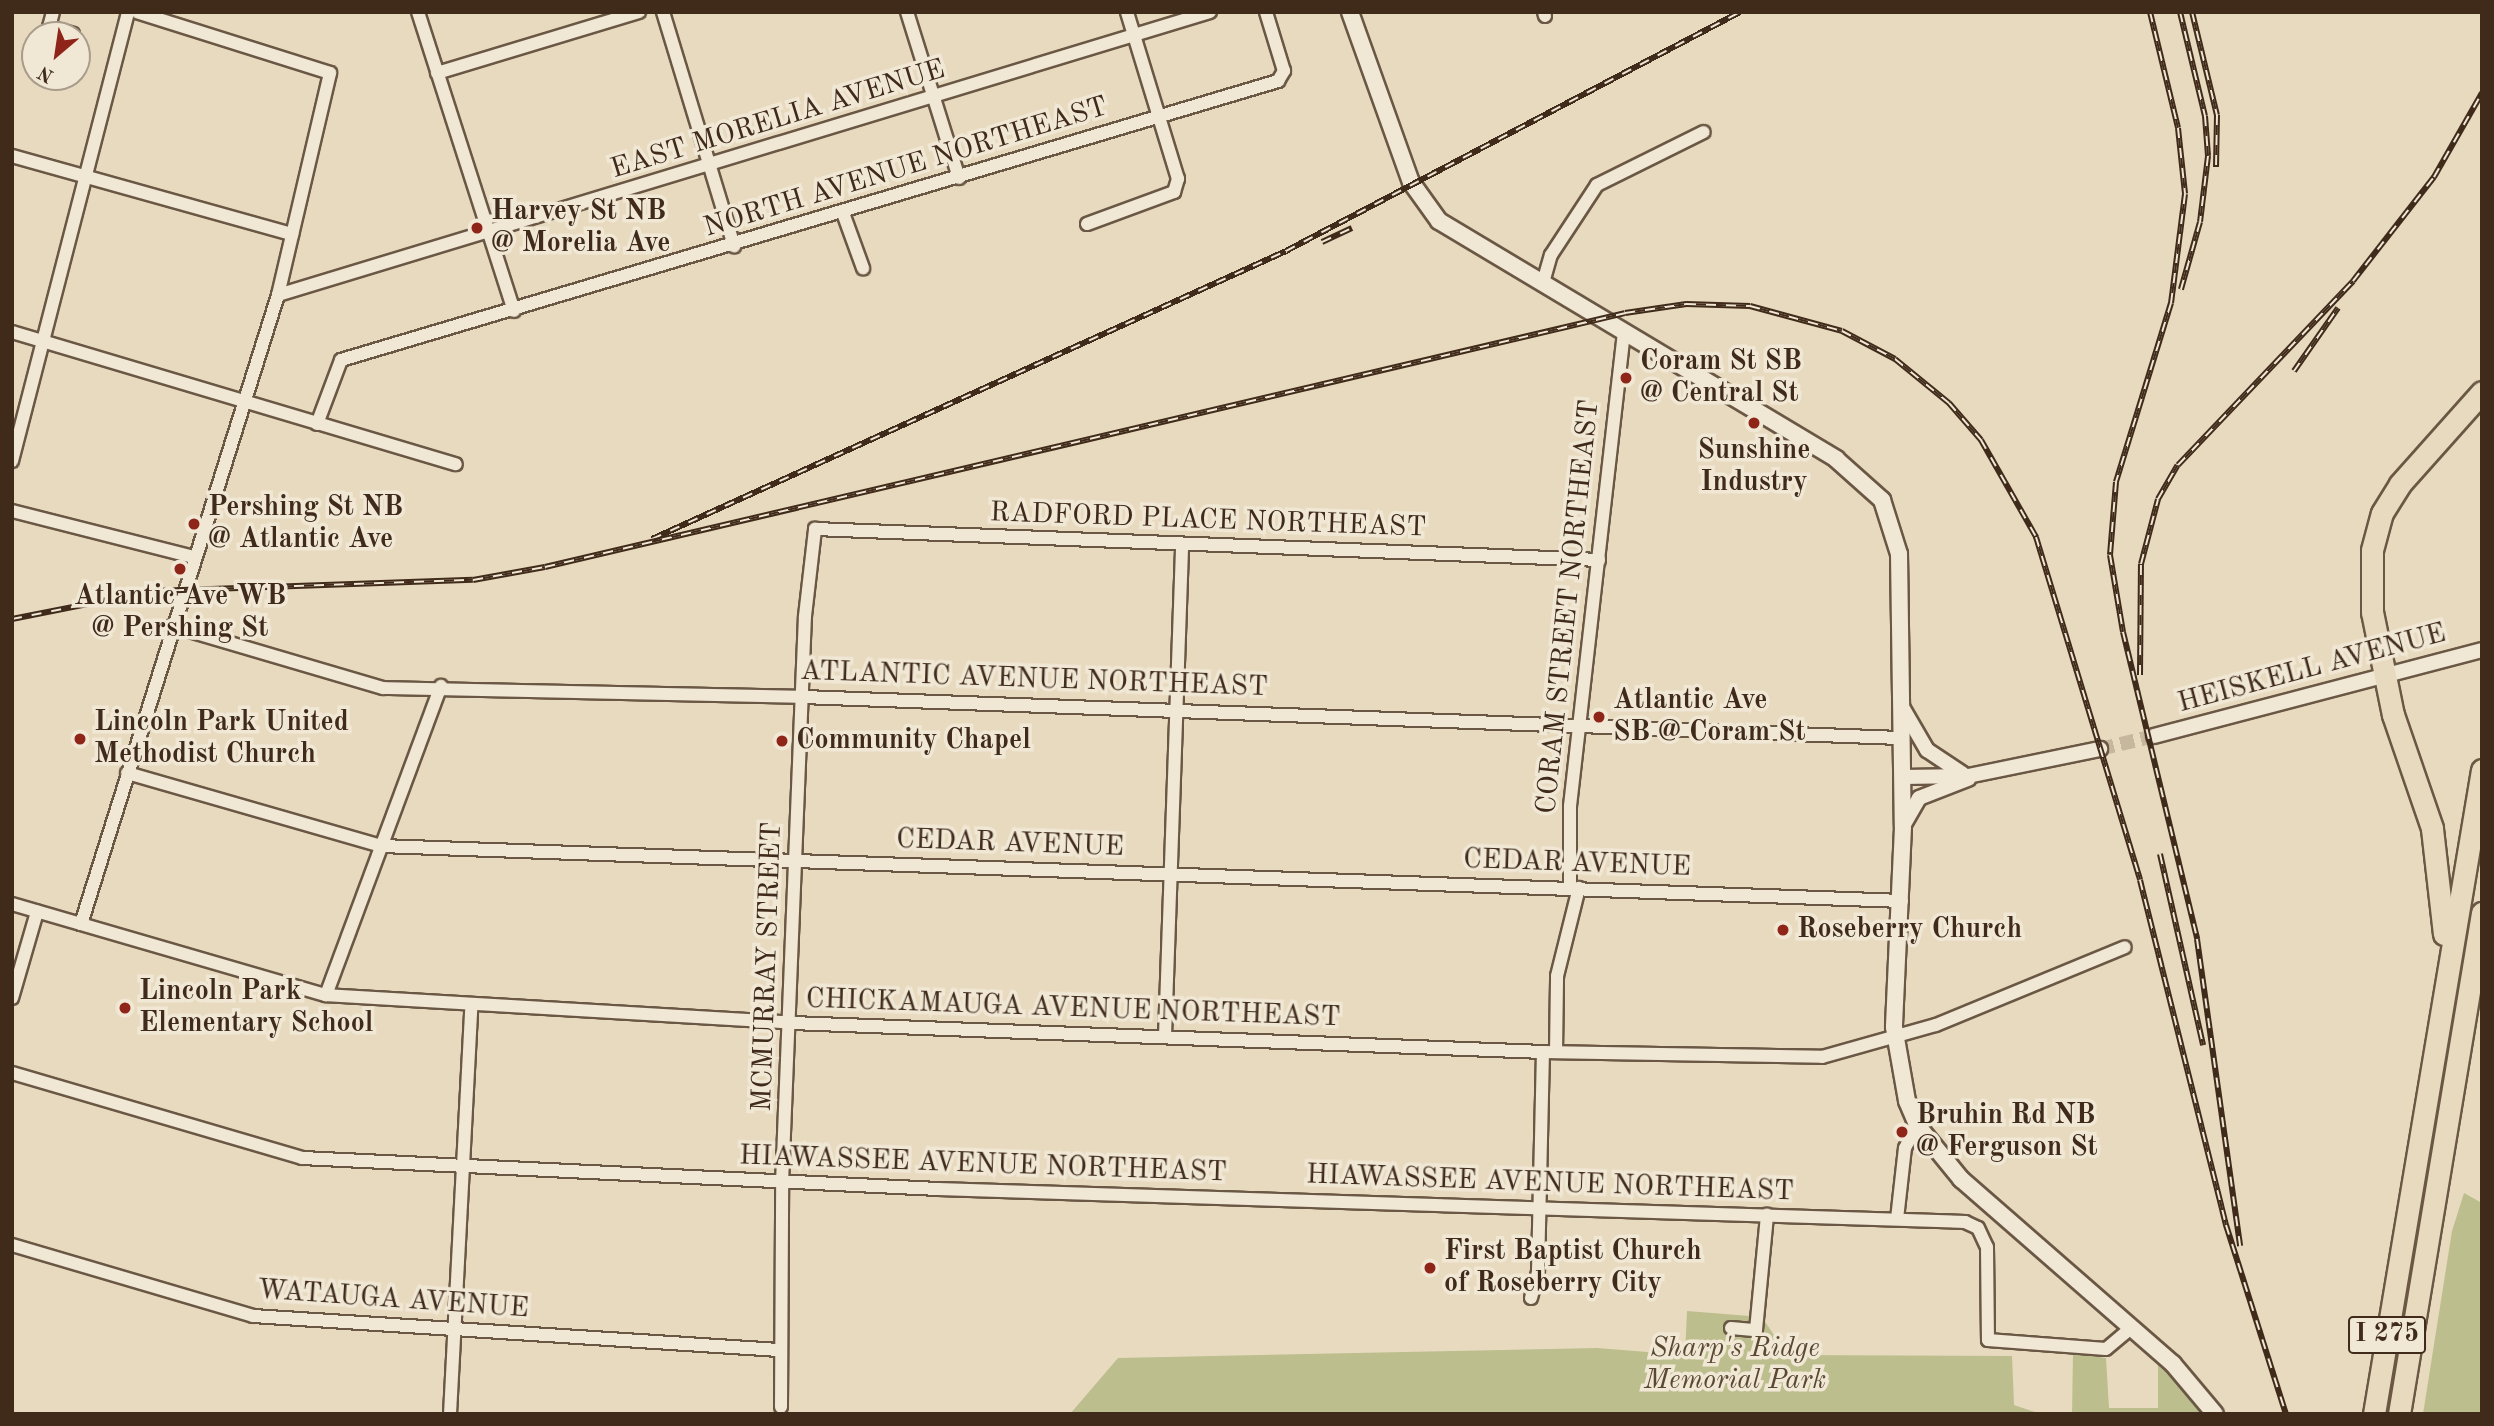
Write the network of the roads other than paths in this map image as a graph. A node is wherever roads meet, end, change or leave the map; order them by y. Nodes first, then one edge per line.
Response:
1 (128, 12) edge
2 (138, 12) edge
3 (418, 12) edge
4 (639, 12) edge
5 (663, 12) edge
6 (907, 12) edge
7 (1128, 12) edge
8 (1210, 12) edge
9 (1266, 12) edge
10 (1350, 12) edge
11 (1134, 36) junction
12 (437, 73) junction
13 (933, 98) junction
14 (1161, 117) junction
15 (1704, 132) dead end
16 (12, 156) edge
17 (710, 167) junction
18 (85, 176) junction
19 (959, 178) junction
20 (843, 213) junction
21 (1087, 224) dead end
22 (292, 234) junction
23 (486, 235) junction
24 (734, 246) junction
25 (863, 268) dead end
26 (1544, 279) junction
27 (278, 295) junction
28 (514, 311) junction
29 (1624, 331) junction
30 (12, 332) edge
31 (44, 340) junction
32 (2482, 392) edge
33 (241, 399) junction
34 (317, 424) junction
35 (12, 461) edge
36 (456, 464) dead end
37 (12, 511) edge
38 (815, 528) joint
39 (1182, 546) junction
40 (194, 557) junction
41 (1598, 560) junction
42 (173, 626) junction
43 (2482, 650) edge
44 (2384, 677) junction
45 (441, 686) junction
46 (803, 696) junction
47 (1902, 707) junction
48 (1177, 710) junction
49 (1582, 722) junction
50 (2154, 736) tunnel mouth
51 (1902, 738) junction
52 (2100, 749) tunnel mouth
53 (2482, 770) edge
54 (127, 773) junction
55 (1972, 775) junction
56 (1902, 777) junction
57 (1903, 827) junction
58 (381, 846) junction
59 (797, 861) junction
60 (1170, 874) junction
61 (1575, 888) junction
62 (1902, 901) junction
63 (12, 904) edge
64 (37, 912) junction
65 (2482, 913) edge
66 (80, 924) junction
67 (2125, 947) dead end
68 (2482, 954) edge
69 (2444, 984) junction
70 (2469, 988) junction
71 (326, 996) junction
72 (12, 999) edge
73 (471, 1007) junction
74 (792, 1023) junction
75 (1165, 1036) junction
76 (1895, 1040) junction
77 (1549, 1052) junction
78 (12, 1073) edge
79 (1917, 1125) junction
80 (464, 1167) junction
81 (782, 1183) junction
82 (1539, 1208) junction
83 (1767, 1215) junction
84 (1898, 1219) junction
85 (12, 1245) edge
86 (1531, 1298) dead end
87 (2132, 1327) junction
88 (1731, 1328) dead end
89 (453, 1330) junction
90 (779, 1350) junction
91 (781, 1407) dead end
92 (450, 1414) edge
93 (2215, 1414) edge
94 (2374, 1414) edge
95 (2399, 1414) edge

1 - 18 street
2 - 22 street
3 - 12 street
4 - 12 street
5 - 17 street
6 - 13 street
7 - 11 street
8 - 11 street, EAST MORELIA AVENUE
9 - 14 street, NORTH AVENUE NORTHEAST
10 - 26 main road
11 - 13 street, EAST MORELIA AVENUE
11 - 14 street
12 - 23 street
13 - 17 street, EAST MORELIA AVENUE
13 - 19 street
14 - 19 street, NORTH AVENUE NORTHEAST
14 - 21 street
15 - 26 street
16 - 18 street
17 - 23 street, EAST MORELIA AVENUE
17 - 24 street
18 - 22 street
18 - 31 street
19 - 20 street, NORTH AVENUE NORTHEAST
20 - 24 street, NORTH AVENUE NORTHEAST
20 - 25 street
22 - 27 street
23 - 27 street, EAST MORELIA AVENUE
23 - 28 street
24 - 28 street, NORTH AVENUE NORTHEAST
26 - 29 main road
27 - 33 street
28 - 34 street, NORTH AVENUE NORTHEAST
29 - 41 street, CORAM STREET NORTHEAST
29 - 47 main road
30 - 31 street
31 - 33 street
31 - 35 street
32 - 44 highway
33 - 34 street
33 - 40 street
34 - 36 street
37 - 40 street
38 - 39 street, RADFORD PLACE NORTHEAST
38 - 46 street, MCMURRAY STREET
39 - 41 street, RADFORD PLACE NORTHEAST
39 - 48 street
40 - 42 street
41 - 49 street, CORAM STREET NORTHEAST
42 - 45 street, ATLANTIC AVENUE NORTHEAST
42 - 54 street
43 - 44 street, HEISKELL AVENUE
44 - 50 street, HEISKELL AVENUE
44 - 69 highway
45 - 46 street, ATLANTIC AVENUE NORTHEAST
45 - 58 street
46 - 48 street, ATLANTIC AVENUE NORTHEAST
46 - 59 street, MCMURRAY STREET
47 - 51 main road
47 - 55 street
48 - 49 street, ATLANTIC AVENUE NORTHEAST
48 - 60 street
49 - 51 street, ATLANTIC AVENUE NORTHEAST
49 - 61 street, CORAM STREET NORTHEAST
51 - 56 main road
52 - 55 street
53 - 69 highway, I 275
54 - 58 street, CEDAR AVENUE
54 - 66 street
55 - 56 street
55 - 57 street
56 - 57 main road
57 - 62 main road
58 - 59 street, CEDAR AVENUE
58 - 71 street
59 - 60 street, CEDAR AVENUE
59 - 74 street, MCMURRAY STREET
60 - 61 street, CEDAR AVENUE
60 - 75 street
61 - 62 street, CEDAR AVENUE
61 - 77 street, CORAM STREET NORTHEAST
62 - 76 main road
63 - 64 street, CHICKAMAUGA AVENUE NORTHEAST
64 - 66 street, CHICKAMAUGA AVENUE NORTHEAST
64 - 72 street
65 - 70 highway, I 275
66 - 71 street, CHICKAMAUGA AVENUE NORTHEAST
67 - 76 street, CHICKAMAUGA AVENUE NORTHEAST
68 - 70 highway
69 - 94 highway, I 275
70 - 95 highway, I 275
71 - 73 street, CHICKAMAUGA AVENUE NORTHEAST
73 - 74 street, CHICKAMAUGA AVENUE NORTHEAST
73 - 80 street
74 - 75 street, CHICKAMAUGA AVENUE NORTHEAST
74 - 81 street, MCMURRAY STREET
75 - 77 street, CHICKAMAUGA AVENUE NORTHEAST
76 - 77 street, CHICKAMAUGA AVENUE NORTHEAST
76 - 79 main road
77 - 82 street, CORAM STREET NORTHEAST
78 - 80 street, HIAWASSEE AVENUE NORTHEAST
79 - 84 street
79 - 87 main road
80 - 81 street, HIAWASSEE AVENUE NORTHEAST
80 - 89 street
81 - 82 street, HIAWASSEE AVENUE NORTHEAST
81 - 90 street, MCMURRAY STREET
82 - 83 street, HIAWASSEE AVENUE NORTHEAST
82 - 86 street, CORAM STREET NORTHEAST
83 - 84 street, HIAWASSEE AVENUE NORTHEAST
83 - 88 street
84 - 87 street, HIAWASSEE AVENUE NORTHEAST
85 - 89 street, WATAUGA AVENUE
87 - 93 main road
89 - 90 street, WATAUGA AVENUE
89 - 92 street
90 - 91 street, MCMURRAY STREET

